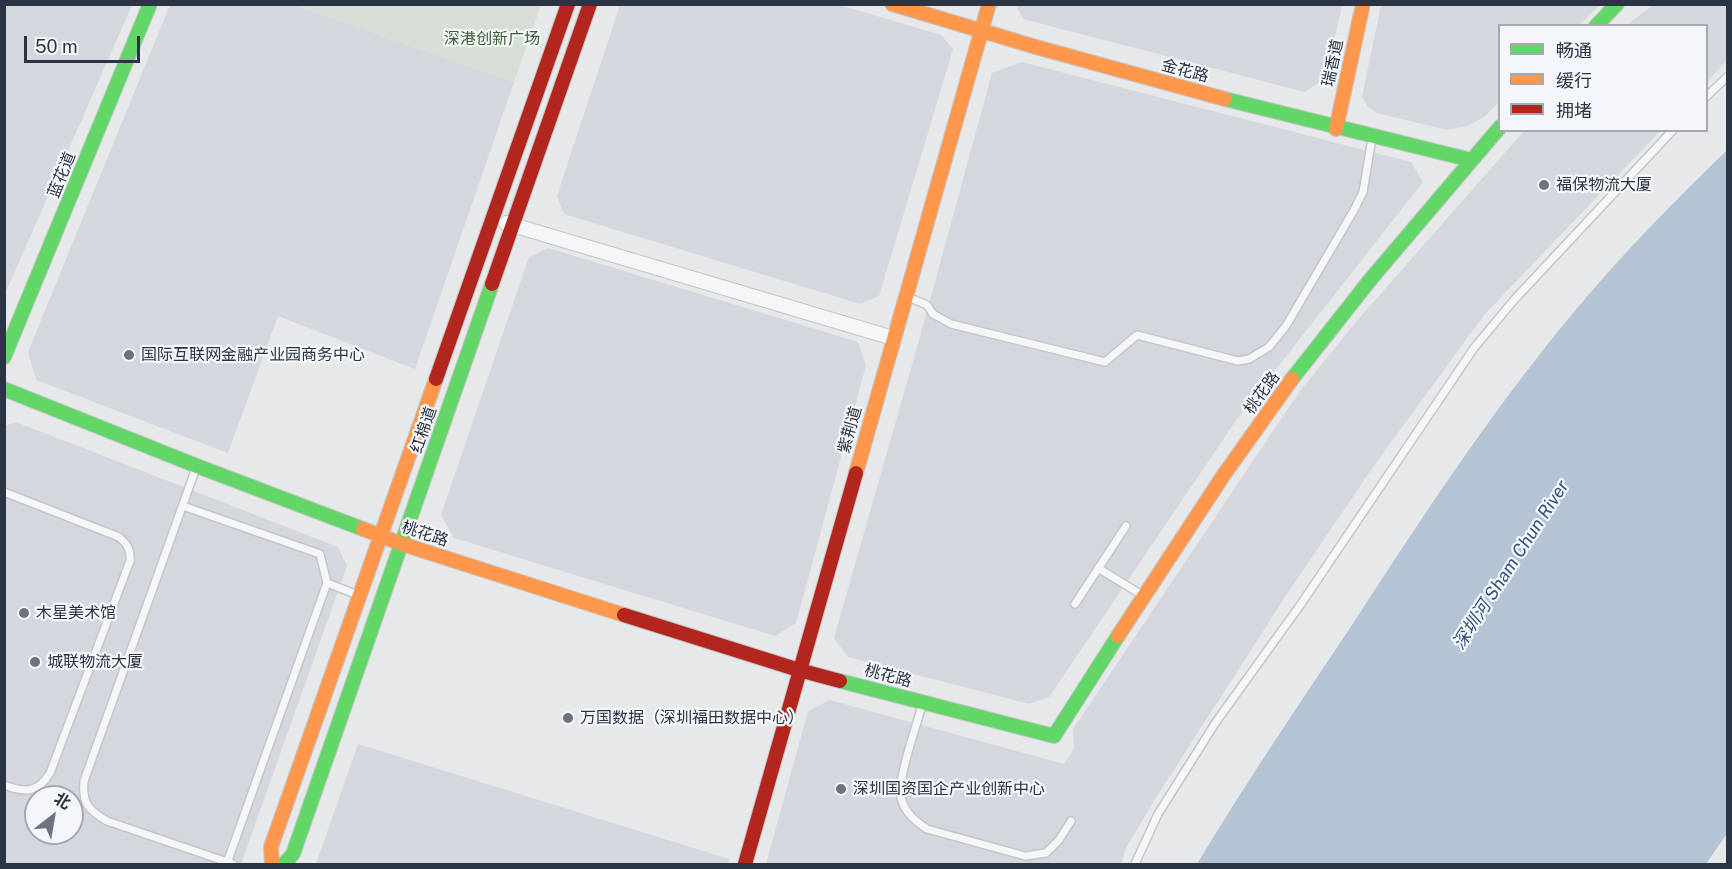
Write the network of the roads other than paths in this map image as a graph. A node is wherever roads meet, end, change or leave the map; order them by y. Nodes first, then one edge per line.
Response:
1 (150, 4) edge
2 (568, 4) edge
3 (590, 4) edge
4 (892, 4) edge
5 (989, 4) edge
6 (1363, 4) edge
7 (1617, 4) edge
8 (1598, 24) edge
9 (981, 32) junction
10 (1728, 76) edge
11 (1708, 96) edge
12 (1336, 129) junction
13 (1498, 129) edge
14 (1671, 132) edge
15 (1372, 137) junction
16 (1471, 160) junction
17 (493, 218) junction
18 (513, 225) junction
19 (905, 296) junction
20 (893, 338) junction
21 (4, 357) edge
22 (4, 389) edge
23 (197, 466) junction
24 (4, 492) edge
25 (183, 506) junction
26 (1126, 526) dead end
27 (382, 537) junction
28 (402, 544) junction
29 (1098, 568) junction
30 (327, 583) junction
31 (361, 596) junction
32 (1144, 596) junction
33 (1075, 604) dead end
34 (799, 670) junction
35 (923, 702) junction
36 (4, 785) edge
37 (1071, 821) dead end
38 (230, 864) edge
39 (272, 864) edge
40 (285, 864) edge
41 (745, 864) edge
42 (1135, 864) edge

1 - 21 main road, 蓝花道
2 - 17 main road, 红棉道
3 - 18 main road, 红棉道
4 - 9 main road, 金花路
5 - 9 main road, 紫荆道
6 - 12 main road, 瑞香道
7 - 8 main road
9 - 12 main road, 金花路
9 - 19 main road, 紫荆道
10 - 11 lane
12 - 15 main road, 金花路
13 - 16 main road, 桃花路
14 - 42 lane
15 - 16 main road, 金花路
15 - 19 lane
16 - 32 main road, 桃花路
17 - 18 street
17 - 27 main road, 红棉道
18 - 20 street
18 - 28 main road, 红棉道
19 - 20 main road, 紫荆道
20 - 34 main road, 紫荆道
22 - 23 main road, 桃花路
23 - 25 lane
23 - 27 main road, 桃花路
24 - 36 lane
25 - 30 lane
25 - 38 lane
26 - 29 lane
27 - 28 main road, 桃花路
27 - 31 main road, 红棉道
28 - 34 main road, 桃花路
28 - 40 main road, 红棉道
29 - 32 lane
29 - 33 lane
30 - 31 lane
30 - 38 lane
31 - 39 main road, 红棉道
32 - 35 main road, 桃花路
34 - 35 main road, 桃花路
34 - 41 main road, 紫荆道
35 - 37 lane

